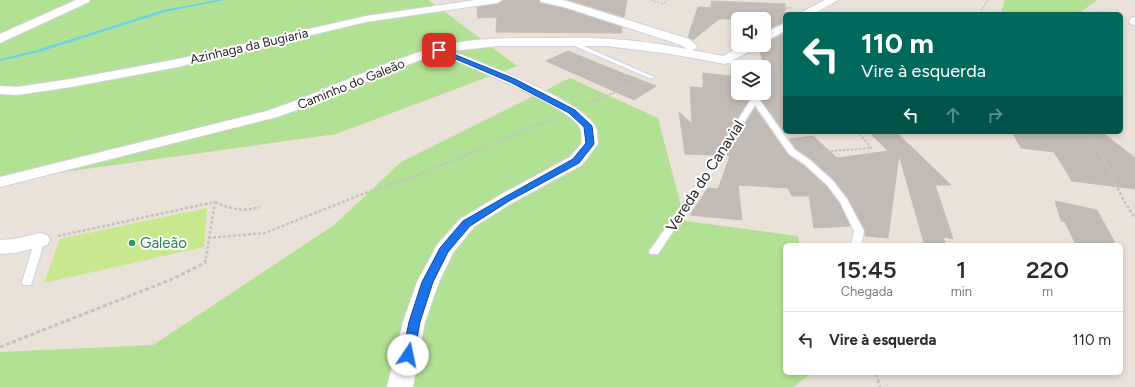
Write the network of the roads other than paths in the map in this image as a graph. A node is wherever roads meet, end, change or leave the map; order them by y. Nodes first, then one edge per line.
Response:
1 (85, 0) edge
2 (497, 0) edge
3 (545, 0) edge
4 (833, 0) edge
5 (811, 12) edge
6 (783, 27) edge
7 (771, 34) edge
8 (0, 39) edge
9 (570, 42) junction
10 (439, 50) junction
11 (740, 52) edge
12 (696, 54) junction
13 (725, 60) junction
14 (731, 61) edge
15 (651, 77) road end
16 (0, 90) edge
17 (753, 100) edge
18 (758, 100) edge
19 (0, 182) edge
20 (40, 240) joint
21 (856, 243) edge
22 (0, 247) edge
23 (654, 252) dead end
24 (27, 282) dead end
25 (400, 387) edge

1 - 8 street
2 - 16 street, Azinhaga da Bugiaria
3 - 12 street
4 - 5 street
6 - 7 street
9 - 10 street, Caminho do Galeão
9 - 12 street, Caminho do Galeão
9 - 15 lane
10 - 19 street, Caminho do Galeão
10 - 25 street
11 - 13 street
12 - 13 street, Caminho do Galeão
13 - 14 lane
17 - 23 lane, Vereda do Canavial
18 - 21 lane
20 - 22 street
20 - 24 lane

